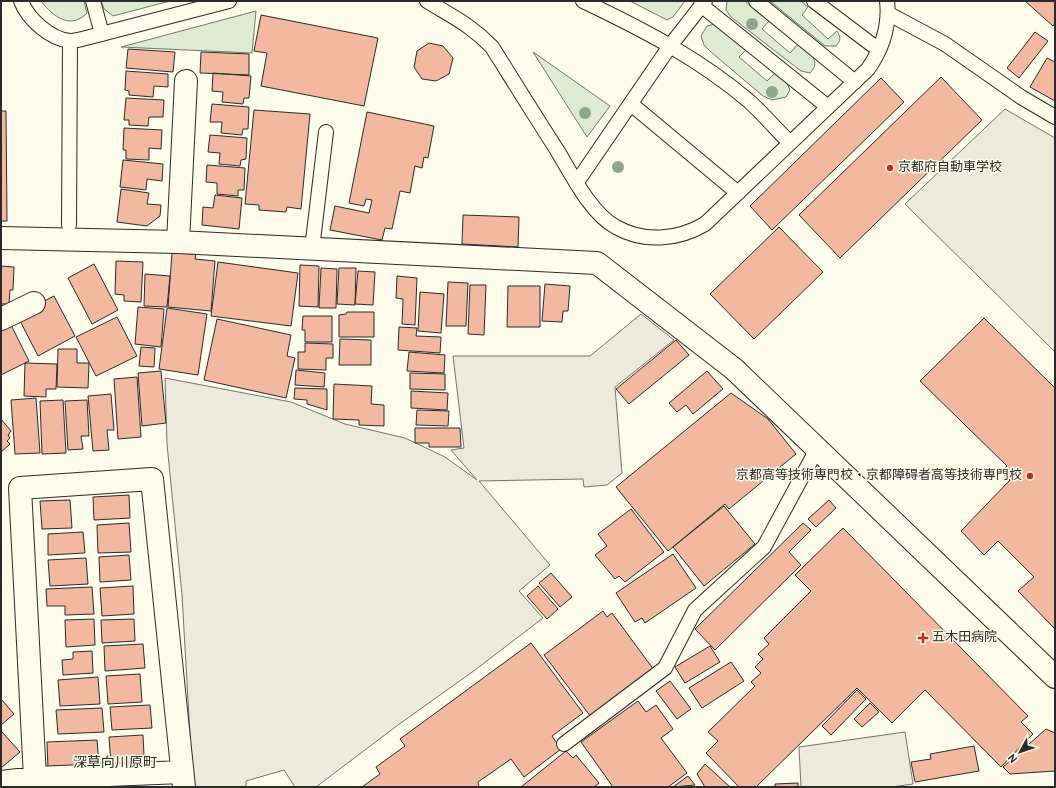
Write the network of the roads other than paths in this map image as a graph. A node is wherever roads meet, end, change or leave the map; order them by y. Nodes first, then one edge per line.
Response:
1 (21, 1) edge
2 (93, 1) edge
3 (229, 1) edge
4 (428, 1) edge
5 (583, 1) edge
6 (756, 1) edge
7 (814, 1) edge
8 (703, 3) edge
9 (888, 8) edge
10 (102, 34) junction
11 (70, 41) junction
12 (670, 46) junction
13 (879, 50) junction
14 (186, 81) dead end
15 (855, 82) junction
16 (631, 104) junction
17 (828, 108) junction
18 (1055, 118) edge
19 (326, 132) dead end
20 (790, 143) junction
21 (577, 182) junction
22 (738, 193) junction
23 (69, 225) dead end
24 (1, 238) edge
25 (178, 242) junction
26 (312, 249) junction
27 (34, 303) dead end
28 (1, 318) edge
29 (817, 449) junction
30 (1055, 678) edge
31 (564, 744) dead end
32 (35, 778) junction
33 (183, 780) edge
34 (1, 782) edge

1 - 11 lane
2 - 10 lane
3 - 10 lane
4 - 21 lane
5 - 12 lane
6 - 15 lane
7 - 13 lane
8 - 12 lane
8 - 17 lane
9 - 13 lane
9 - 18 lane
10 - 11 lane
11 - 23 lane
12 - 16 lane
12 - 20 lane
13 - 15 lane
14 - 25 street
15 - 17 lane
16 - 21 lane
16 - 22 lane
17 - 20 lane
19 - 26 lane
20 - 22 lane
21 - 22 lane
24 - 25 street
25 - 26 street
26 - 29 street
27 - 28 street
29 - 30 street
29 - 31 lane
32 - 33 street
32 - 33 street
32 - 34 street

